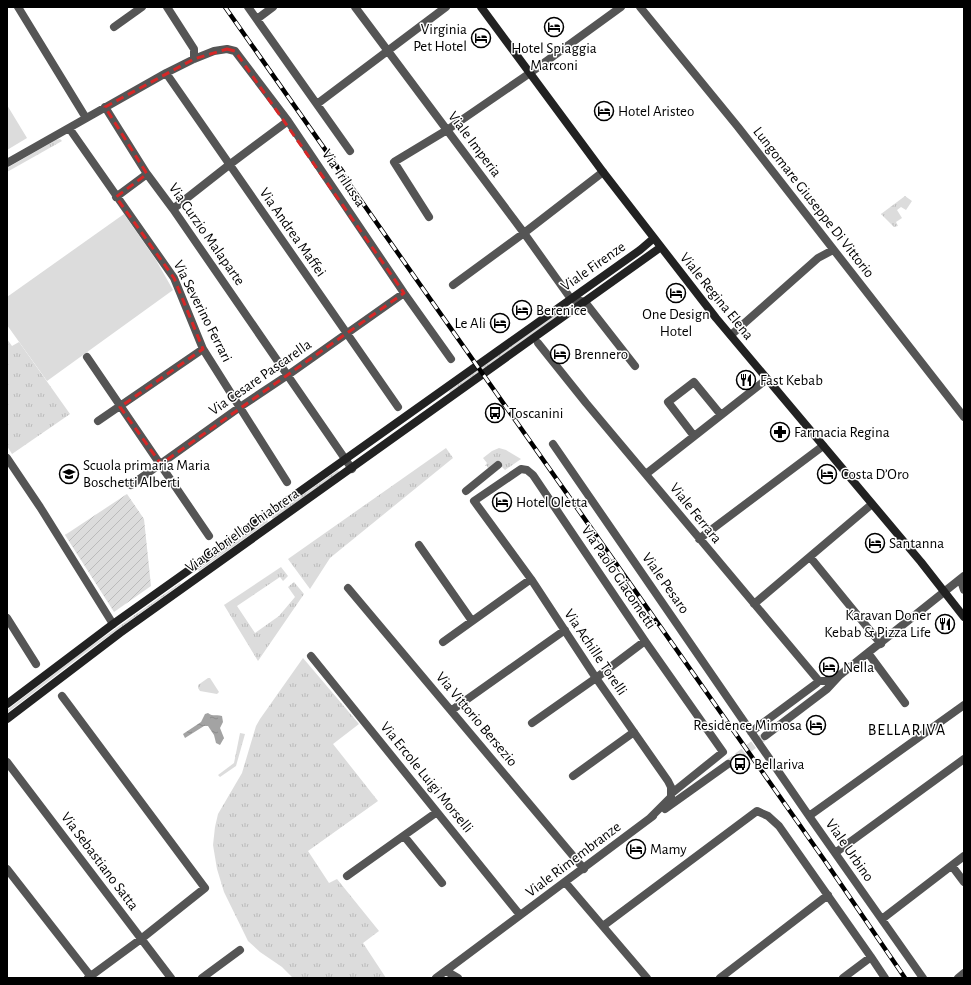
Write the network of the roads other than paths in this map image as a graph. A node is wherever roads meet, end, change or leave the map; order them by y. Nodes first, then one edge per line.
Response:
1 (18, 7) edge
2 (142, 7) edge
3 (167, 7) edge
4 (248, 7) edge
5 (273, 7) edge
6 (355, 7) edge
7 (446, 7) edge
8 (481, 7) edge
9 (621, 7) edge
10 (640, 7) edge
11 (256, 19) junction
12 (114, 27) dead end
13 (389, 51) junction
14 (194, 59) junction
15 (166, 72) junction
16 (530, 73) junction
17 (317, 104) junction
18 (105, 107) junction
19 (86, 118) junction
20 (288, 121) junction
21 (69, 128) junction
22 (447, 130) junction
23 (350, 151) dead end
24 (7, 163) edge
25 (229, 165) junction
26 (603, 172) junction
27 (147, 174) junction
28 (116, 197) junction
29 (174, 209) junction
30 (429, 216) dead end
31 (524, 233) junction
32 (654, 238) junction
33 (661, 247) junction
34 (833, 250) junction
35 (453, 285) dead end
36 (404, 293) junction
37 (571, 298) junction
38 (585, 302) junction
39 (347, 334) junction
40 (731, 335) junction
41 (538, 343) dead end
42 (203, 349) junction
43 (87, 356) dead end
44 (488, 358) joint
45 (451, 359) dead end
46 (635, 366) dead end
47 (495, 367) joint
48 (288, 375) junction
49 (766, 379) junction
50 (120, 407) junction
51 (240, 407) junction
52 (398, 407) dead end
53 (721, 415) junction
54 (964, 417) edge
55 (98, 421) dead end
56 (694, 436) junction
57 (553, 444) dead end
58 (823, 446) junction
59 (7, 458) edge
60 (345, 460) junction
61 (161, 464) junction
62 (498, 465) dead end
63 (352, 469) junction
64 (489, 472) junction
65 (646, 474) junction
66 (287, 482) dead end
67 (498, 484) junction
68 (131, 485) dead end
69 (466, 491) dead end
70 (474, 501) joint
71 (872, 504) junction
72 (209, 536) dead end
73 (699, 539) junction
74 (419, 545) dead end
75 (810, 557) junction
76 (187, 571) junction
77 (964, 578) edge
78 (530, 579) junction
79 (194, 581) junction
80 (348, 588) dead end
81 (964, 590) edge
82 (944, 592) junction
83 (754, 604) junction
84 (964, 616) edge
85 (7, 618) edge
86 (472, 621) junction
87 (113, 624) junction
88 (565, 630) junction
89 (645, 641) junction
90 (443, 642) dead end
91 (881, 644) junction
92 (868, 653) junction
93 (311, 656) dead end
94 (36, 664) dead end
95 (840, 675) junction
96 (596, 678) junction
97 (817, 683) dead end
98 (826, 692) dead end
99 (62, 696) dead end
100 (904, 703) dead end
101 (7, 704) edge
102 (964, 705) edge
103 (452, 710) junction
104 (7, 719) edge
105 (532, 723) dead end
106 (634, 732) junction
107 (765, 736) tunnel mouth
108 (755, 737) junction
109 (964, 759) edge
110 (7, 762) edge
111 (728, 764) tunnel mouth
112 (573, 776) dead end
113 (672, 793) junction
114 (437, 812) junction
115 (809, 816) junction
116 (650, 818) junction
117 (404, 836) junction
118 (835, 853) junction
119 (964, 856) edge
120 (952, 866) junction
121 (584, 868) junction
122 (7, 869) edge
123 (347, 876) dead end
124 (565, 882) junction
125 (964, 882) edge
126 (442, 883) dead end
127 (828, 895) junction
128 (520, 915) junction
129 (882, 919) junction
130 (603, 926) junction
131 (141, 939) junction
132 (240, 950) dead end
133 (871, 957) junction
134 (446, 971) junction
135 (964, 973) edge
136 (90, 978) edge
137 (171, 978) edge
138 (202, 978) edge
139 (436, 978) edge
140 (458, 978) edge
141 (647, 978) edge
142 (720, 978) edge
143 (843, 978) edge
144 (885, 978) edge
145 (923, 978) edge
146 (958, 978) edge

1 - 19 street
2 - 12 street
3 - 14 street
4 - 11 street
5 - 11 street
6 - 13 street, Viale Imperia
7 - 13 street
8 - 16 street, Viale Regina Elena
9 - 16 street
10 - 34 street, Lungomare Giuseppe Di Vittorio
11 - 17 street
13 - 17 street
13 - 22 street, Viale Imperia
14 - 15 street
14 - 20 street, Via Trilussa
15 - 18 street
15 - 25 street, Via Andrea Maffei
16 - 22 street
16 - 26 street, Viale Regina Elena
17 - 23 street
18 - 19 street
18 - 27 street, Via Curzio Malaparte
19 - 21 street
20 - 25 street
20 - 36 street, Via Trilussa
21 - 24 street
21 - 28 street, Via Severino Ferrari
22 - 30 street
22 - 31 street, Viale Imperia
25 - 29 street
25 - 39 street, Via Andrea Maffei
26 - 31 street
26 - 32 street, Viale Regina Elena
27 - 28 street
27 - 29 street, Via Curzio Malaparte
28 - 42 street, Via Severino Ferrari
29 - 48 street, Via Curzio Malaparte
31 - 35 street
31 - 37 street, Viale Imperia
32 - 33 street, Viale Regina Elena
32 - 37 street, Viale Firenze
33 - 38 street, Viale Firenze
33 - 40 street, Viale Regina Elena
34 - 40 street
34 - 54 street, Lungomare Giuseppe Di Vittorio
36 - 39 street, Via Cesare Pascarella
36 - 45 street, Via Trilussa
37 - 38 street
37 - 44 street, Viale Firenze
38 - 46 street, Viale Firenze
38 - 47 street, Viale Firenze
39 - 48 street, Via Cesare Pascarella
39 - 52 street, Via Andrea Maffei
40 - 49 street, Viale Regina Elena
41 - 65 street, Viale Ferrara
42 - 50 street
42 - 51 street, Via Severino Ferrari
43 - 50 street
44 - 60 street, Via Gabriello Chiabrera
47 - 63 street, Via Gabriello Chiabrera
48 - 51 street, Via Cesare Pascarella
48 - 60 street, Via Curzio Malaparte
49 - 53 street
49 - 58 street, Viale Regina Elena
50 - 55 street
50 - 61 street
51 - 61 street, Via Cesare Pascarella
51 - 66 street, Via Severino Ferrari
53 - 56 street
53 - 56 street
56 - 65 street
57 - 108 street, Viale Pesaro
58 - 71 street, Viale Regina Elena
58 - 73 street
59 - 87 street
60 - 63 street, Via Curzio Malaparte
60 - 76 street, Via Gabriello Chiabrera
61 - 68 street, Via Cesare Pascarella
61 - 72 street
62 - 64 street
63 - 79 street, Via Gabriello Chiabrera
64 - 67 street
64 - 69 street
65 - 73 street, Viale Ferrara
67 - 70 street, Via Paolo Giacometti
67 - 89 street, Via Paolo Giacometti
70 - 78 street, Via Achille Torelli
71 - 75 street
71 - 82 street, Viale Regina Elena
73 - 83 street, Viale Ferrara
74 - 86 street
75 - 83 street
75 - 91 street
76 - 79 street
76 - 87 street, Via Gabriello Chiabrera
77 - 81 street
77 - 82 street
78 - 86 street
78 - 88 street, Via Achille Torelli
79 - 104 street, Via Gabriello Chiabrera
80 - 103 street, Via Vittorio Bersezio
82 - 84 street, Viale Regina Elena
82 - 91 street
83 - 95 street, Viale Ferrara
85 - 94 street
86 - 90 street
87 - 101 street, Via Gabriello Chiabrera
88 - 96 street, Via Achille Torelli
88 - 103 street
89 - 96 street
89 - 113 street, Via Paolo Giacometti
91 - 92 street
92 - 95 street
92 - 100 street
93 - 114 street, Via Ercole Luigi Morselli
95 - 107 street
96 - 105 street
96 - 106 street, Via Achille Torelli
97 - 108 street
98 - 108 street
99 - 131 street
102 - 115 street
103 - 121 street, Via Vittorio Bersezio
106 - 112 street
106 - 113 street, Via Achille Torelli
108 - 115 street, Viale Urbino
109 - 118 street
110 - 131 street, Via Sebastiano Satta
111 - 116 street, Viale Rimembranze
113 - 116 street
114 - 117 street
114 - 128 street, Via Ercole Luigi Morselli
115 - 118 street, Viale Urbino
116 - 121 street, Viale Rimembranze
117 - 123 street
117 - 126 street
118 - 129 street, Viale Urbino
119 - 120 street
120 - 125 street
120 - 129 street
121 - 124 street, Viale Rimembranze
122 - 136 street
124 - 128 street, Viale Rimembranze
124 - 130 street
127 - 130 street
127 - 133 street
127 - 142 street
128 - 134 street, Viale Rimembranze
129 - 145 street, Viale Urbino
130 - 141 street
131 - 136 street
131 - 137 street, Via Sebastiano Satta
132 - 138 street
133 - 143 street
133 - 144 street
134 - 139 street, Viale Rimembranze
134 - 140 street
135 - 146 street

